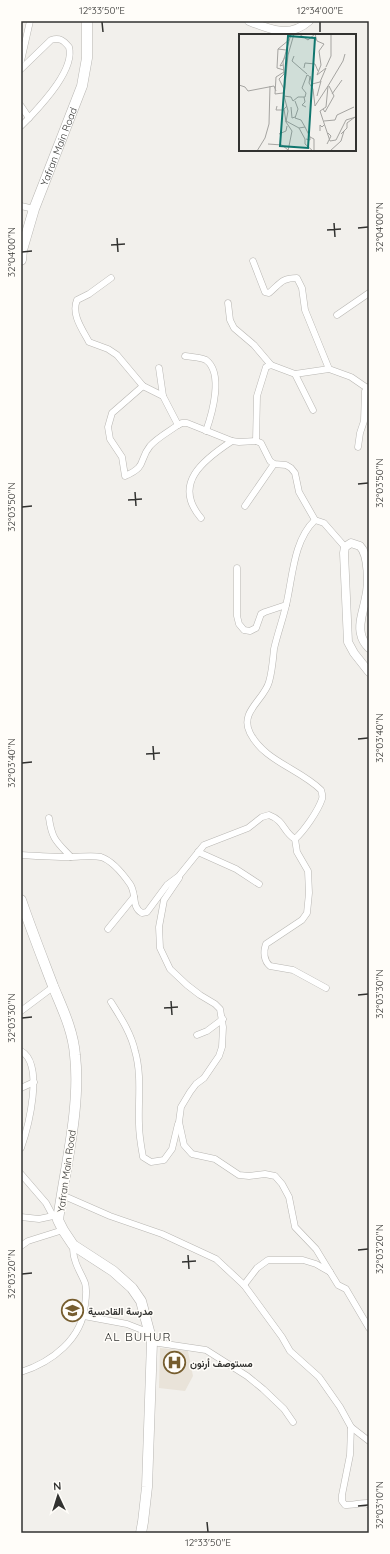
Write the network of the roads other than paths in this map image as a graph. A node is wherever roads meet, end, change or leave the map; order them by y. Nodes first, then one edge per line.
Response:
1 (30, 21) edge
2 (249, 21) edge
3 (309, 21) edge
4 (86, 24) edge
5 (22, 52) edge
6 (21, 61) edge
7 (21, 69) edge
8 (21, 106) edge
9 (29, 118) junction
10 (21, 126) edge
11 (21, 206) edge
12 (34, 209) junction
13 (21, 260) edge
14 (253, 261) dead end
15 (111, 278) dead end
16 (369, 293) edge
17 (228, 303) dead end
18 (337, 315) dead end
19 (185, 356) dead end
20 (271, 365) junction
21 (159, 368) dead end
22 (329, 369) junction
23 (295, 374) junction
24 (143, 386) junction
25 (368, 387) edge
26 (163, 396) junction
27 (313, 410) dead end
28 (178, 425) junction
29 (206, 431) junction
30 (256, 440) junction
31 (232, 441) junction
32 (358, 447) dead end
33 (274, 464) junction
34 (245, 506) dead end
35 (201, 518) dead end
36 (315, 520) junction
37 (345, 547) junction
38 (237, 568) dead end
39 (286, 605) junction
40 (369, 648) edge
41 (369, 672) edge
42 (49, 818) dead end
43 (295, 839) junction
44 (198, 852) junction
45 (21, 855) edge
46 (70, 857) junction
47 (180, 876) junction
48 (259, 884) dead end
49 (134, 897) junction
50 (21, 900) edge
51 (23, 911) edge
52 (108, 929) dead end
53 (53, 987) junction
54 (326, 988) dead end
55 (111, 1002) dead end
56 (21, 1011) edge
57 (223, 1020) junction
58 (198, 1035) dead end
59 (21, 1051) edge
60 (34, 1082) junction
61 (21, 1088) edge
62 (179, 1122) junction
63 (21, 1148) edge
64 (21, 1174) edge
65 (62, 1195) junction
66 (21, 1217) edge
67 (56, 1218) junction
68 (63, 1230) junction
69 (73, 1245) junction
70 (21, 1246) edge
71 (330, 1272) junction
72 (244, 1285) junction
73 (84, 1316) junction
74 (369, 1328) edge
75 (151, 1338) junction
76 (21, 1372) edge
77 (293, 1422) dead end
78 (351, 1428) junction
79 (369, 1441) edge
80 (369, 1505) edge
81 (140, 1533) edge

1 - 5 street
2 - 3 street
4 - 12 main road, Yafran Main Road
5 - 6 street
7 - 9 street
8 - 9 street
9 - 10 street
11 - 12 street
12 - 13 main road, Yafran Main Road
14 - 22 street
15 - 24 street
16 - 18 street
17 - 20 street
19 - 29 street
20 - 23 street
20 - 30 street
21 - 26 street
22 - 23 street
22 - 25 street
23 - 27 street
24 - 26 street
24 - 28 street
25 - 32 street
26 - 28 street
28 - 29 street
29 - 31 street
30 - 31 street
30 - 33 street
31 - 35 street
33 - 34 street
33 - 36 street
36 - 37 street
36 - 39 street
37 - 40 street
37 - 41 street
38 - 39 street
39 - 43 street
42 - 46 street
43 - 44 street
43 - 54 street
44 - 47 street
44 - 48 street
45 - 46 street
46 - 49 street
47 - 49 street
47 - 57 street
49 - 52 street
50 - 51 main road, Yafran Main Road
51 - 53 main road, Yafran Main Road
53 - 56 street
53 - 65 main road, Yafran Main Road
55 - 62 street
57 - 58 street
57 - 62 street
59 - 60 street
60 - 61 street
60 - 63 street
62 - 71 street
64 - 67 street
65 - 67 main road, Yafran Main Road
65 - 72 street
66 - 67 street
67 - 68 main road, Yafran Main Road
68 - 69 main road, Yafran Main Road
68 - 70 street
69 - 73 street
69 - 75 main road, Yafran Main Road
71 - 72 street
71 - 74 street
72 - 78 street
73 - 75 street
73 - 76 street
75 - 77 street
75 - 81 main road, Yafran Main Road
78 - 79 street
78 - 80 street

